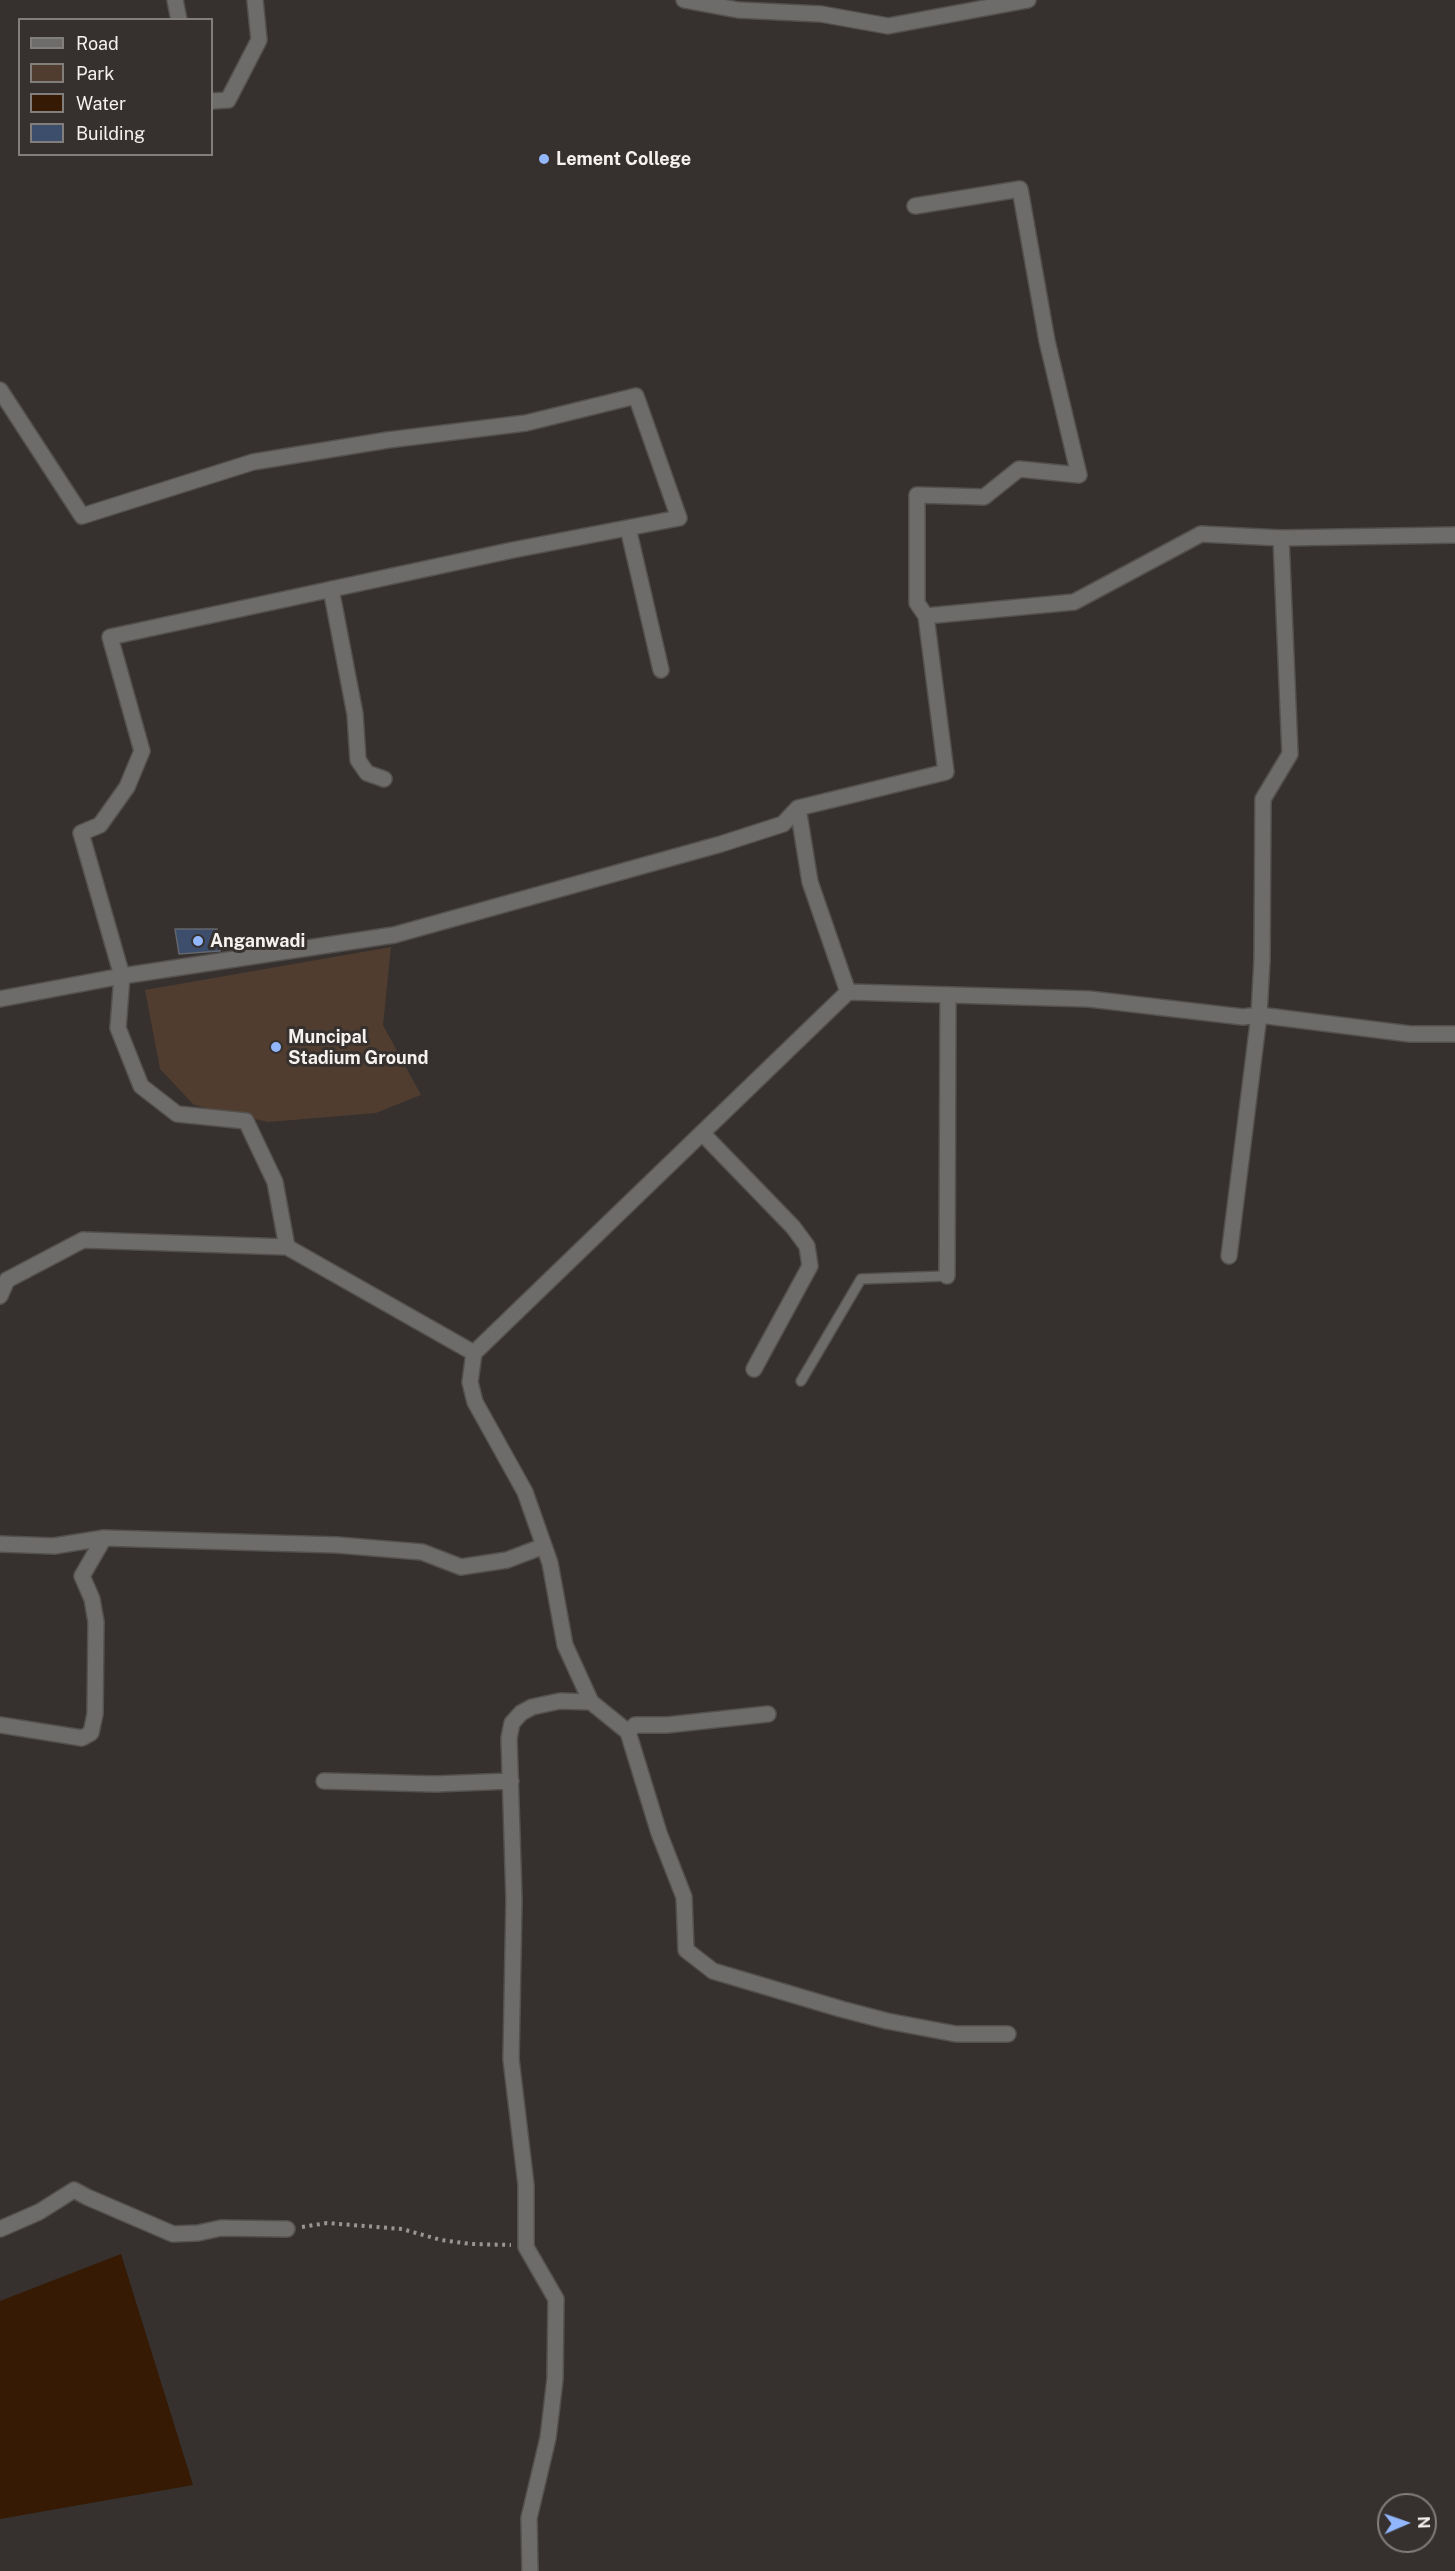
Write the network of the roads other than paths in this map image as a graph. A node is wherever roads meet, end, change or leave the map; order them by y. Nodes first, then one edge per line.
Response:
1 (175, 0) edge
2 (255, 0) edge
3 (684, 0) edge
4 (1028, 0) edge
5 (179, 18) edge
6 (213, 101) edge
7 (915, 206) dead end
8 (0, 390) edge
9 (628, 528) junction
10 (1455, 535) edge
11 (1281, 538) junction
12 (331, 589) junction
13 (926, 616) junction
14 (661, 670) dead end
15 (384, 778) dead end
16 (798, 808) junction
17 (122, 976) junction
18 (848, 992) junction
19 (948, 995) junction
20 (0, 999) edge
21 (1259, 1015) junction
22 (1455, 1034) edge
23 (702, 1133) junction
24 (287, 1247) junction
25 (1229, 1256) dead end
26 (947, 1276) joint
27 (0, 1296) edge
28 (474, 1353) junction
29 (754, 1369) dead end
30 (801, 1381) dead end
31 (104, 1538) junction
32 (0, 1544) edge
33 (544, 1546) junction
34 (591, 1702) junction
35 (768, 1714) dead end
36 (0, 1725) edge
37 (628, 1732) junction
38 (324, 1781) dead end
39 (511, 1781) junction
40 (1008, 2034) dead end
41 (0, 2229) edge
42 (287, 2229) road end
43 (530, 2571) edge

1 - 5 street
2 - 6 street
3 - 4 street
7 - 13 street
8 - 9 street
9 - 12 street
9 - 14 street
10 - 11 street
11 - 13 street
11 - 21 street
12 - 15 street
12 - 17 street
13 - 16 street
16 - 17 street
16 - 18 street
17 - 20 street
17 - 24 street
18 - 19 street
18 - 23 street
19 - 21 street
19 - 26 street
21 - 22 street
21 - 25 street
23 - 28 street
23 - 29 street
24 - 27 street
24 - 28 street
26 - 30 lane
28 - 33 street
31 - 32 street
31 - 33 street
31 - 36 street
33 - 34 street
34 - 37 street
34 - 39 street
35 - 37 street
37 - 40 street
38 - 39 street
39 - 43 street
41 - 42 street

